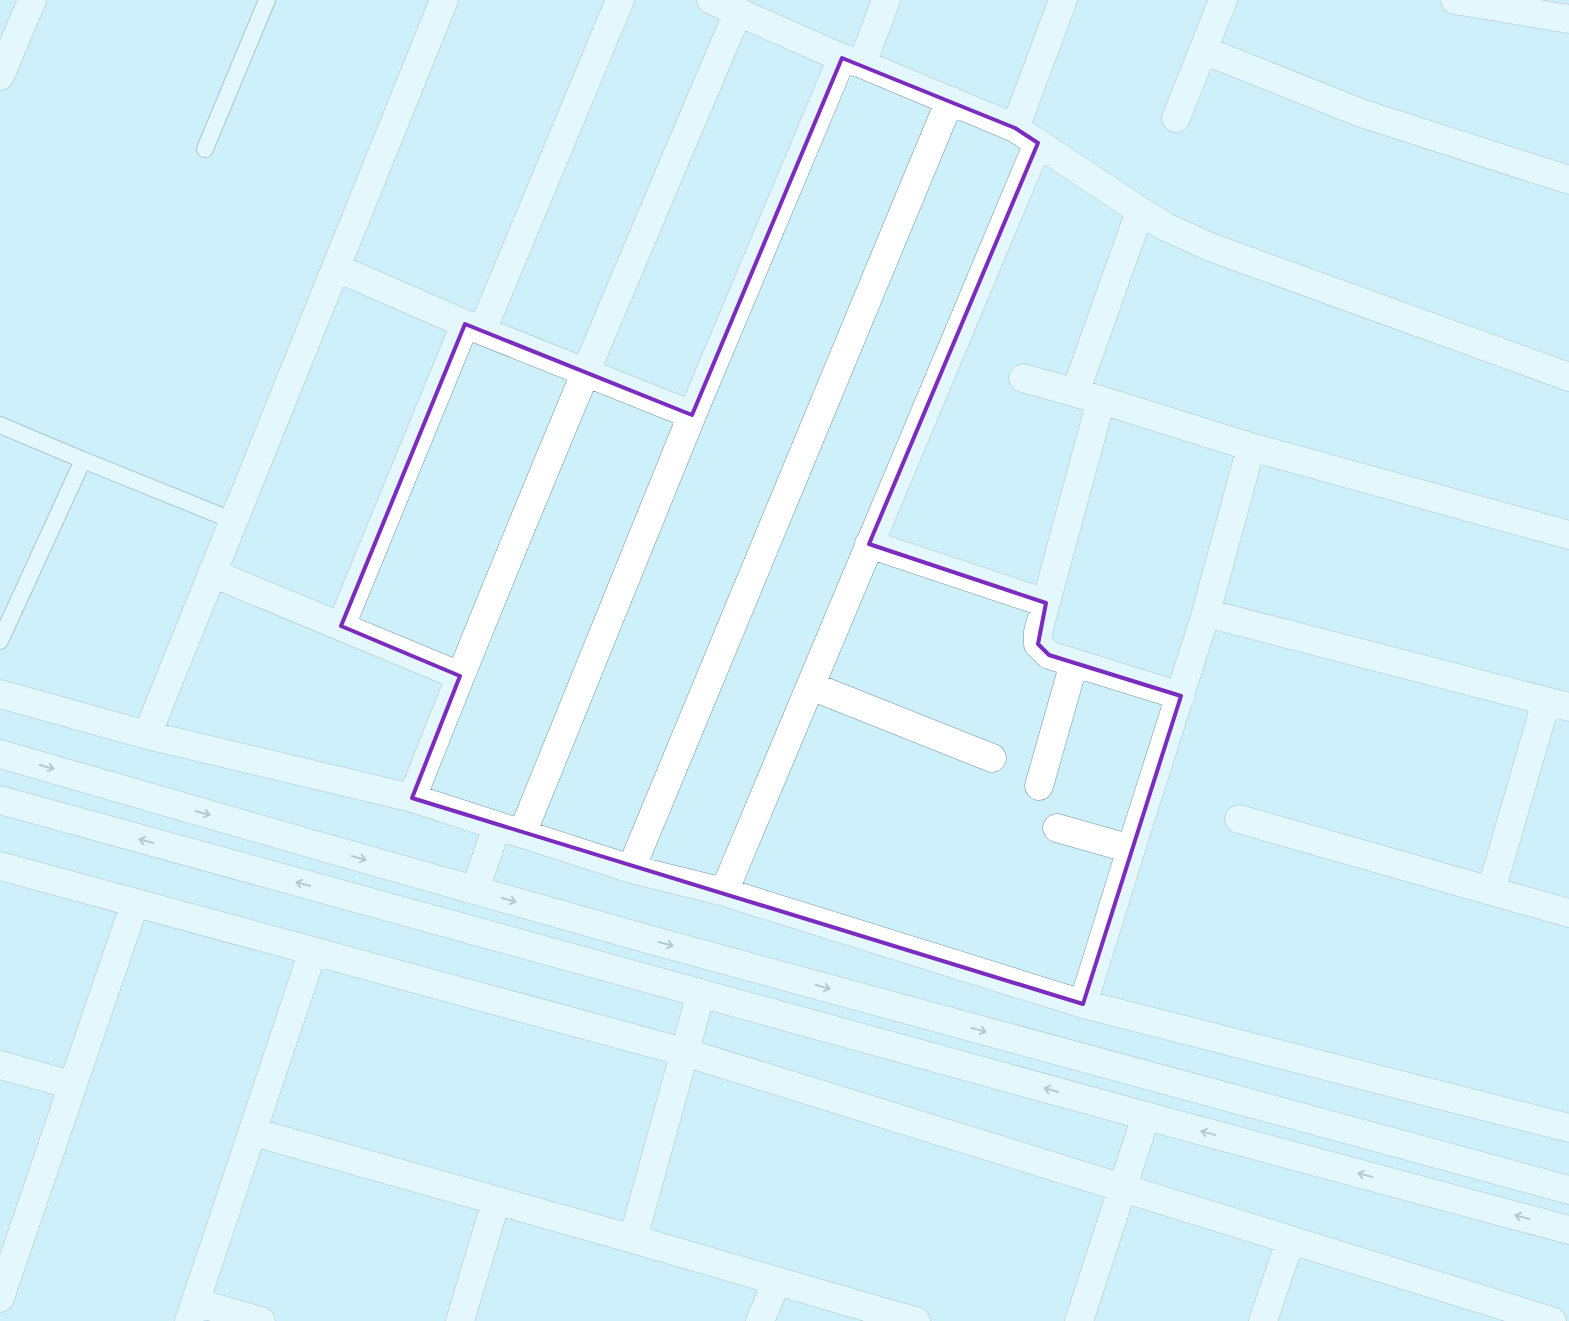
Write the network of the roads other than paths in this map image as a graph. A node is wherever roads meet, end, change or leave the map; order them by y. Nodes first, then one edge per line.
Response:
1 (32, 0) edge
2 (267, 0) edge
3 (444, 0) edge
4 (620, 0) edge
5 (711, 0) edge
6 (886, 0) edge
7 (1063, 0) edge
8 (1224, 0) edge
9 (1455, 0) edge
10 (738, 12) junction
11 (1569, 19) edge
12 (1203, 50) junction
13 (852, 61) junction
14 (0, 76) edge
15 (950, 100) junction
16 (1176, 118) dead end
17 (1015, 128) junction
18 (1038, 143) junction
19 (205, 149) dead end
20 (1569, 180) edge
21 (1140, 211) junction
22 (337, 268) junction
23 (473, 328) junction
24 (586, 372) junction
25 (1569, 377) edge
26 (1023, 378) dead end
27 (1074, 394) junction
28 (1101, 400) junction
29 (692, 415) junction
30 (0, 425) edge
31 (1251, 447) junction
32 (83, 460) junction
33 (234, 522) junction
34 (1569, 535) edge
35 (869, 544) junction
36 (212, 573) junction
37 (1046, 603) junction
38 (1206, 613) junction
39 (341, 626) junction
40 (0, 641) edge
41 (1074, 663) junction
42 (460, 676) junction
43 (811, 686) junction
44 (0, 694) edge
45 (1181, 696) junction
46 (1563, 706) edge
47 (147, 735) junction
48 (0, 754) edge
49 (992, 758) dead end
50 (1039, 786) dead end
51 (412, 798) junction
52 (0, 800) edge
53 (1240, 819) dead end
54 (1056, 828) dead end
55 (510, 830) junction
56 (1131, 849) junction
57 (0, 866) edge
58 (631, 869) junction
59 (429, 878) junction
60 (475, 890) junction
61 (1491, 891) junction
62 (724, 892) junction
63 (136, 903) junction
64 (1569, 913) edge
65 (417, 916) junction
66 (313, 951) junction
67 (764, 971) junction
68 (701, 993) junction
69 (1083, 1004) junction
70 (753, 1007) junction
71 (684, 1052) junction
72 (0, 1065) edge
73 (72, 1085) junction
74 (1146, 1116) junction
75 (1336, 1126) junction
76 (1569, 1128) edge
77 (254, 1132) junction
78 (1324, 1165) junction
79 (1123, 1188) junction
80 (1569, 1190) edge
81 (496, 1200) junction
82 (1569, 1230) edge
83 (633, 1238) junction
84 (1290, 1241) junction
85 (7, 1256) edge
86 (777, 1281) junction
87 (0, 1298) edge
88 (192, 1311) edge
89 (898, 1319) edge
90 (261, 1321) edge
91 (460, 1321) edge
92 (760, 1321) edge
93 (1079, 1321) edge
94 (1263, 1321) edge
95 (1552, 1321) edge

1 - 14 street
2 - 19 lane
3 - 22 street
4 - 23 street
5 - 10 street
6 - 13 street
7 - 17 street
8 - 12 street
9 - 11 street
10 - 13 street
10 - 24 street
12 - 16 street
12 - 20 street
13 - 15 street
13 - 29 street
15 - 17 street
15 - 58 street
17 - 18 street
18 - 21 street
18 - 35 street
21 - 25 street
21 - 27 street
22 - 23 street
22 - 33 street
23 - 24 street
23 - 39 street
24 - 29 street
24 - 42 street
26 - 27 street
27 - 28 street
28 - 31 street
28 - 37 street
29 - 55 street
30 - 32 lane
31 - 34 street
31 - 38 street
32 - 33 lane
32 - 40 lane
33 - 36 street
35 - 37 street
35 - 43 street
36 - 39 street
36 - 47 street
37 - 41 street
38 - 45 street
38 - 46 street
39 - 42 street
41 - 45 street
41 - 50 street
42 - 51 street
43 - 49 street
43 - 62 street
44 - 47 street
45 - 56 street
46 - 61 street
47 - 51 street
48 -> 59 street
51 - 55 street
65 -> 52 street
53 - 61 street
54 - 56 street
55 - 58 street
55 - 60 street
56 - 69 street
57 - 63 street
58 - 62 street
59 - 60 street
59 - 65 street
60 -> 67 street
61 - 64 street
62 - 69 street
63 - 66 street
63 - 73 street
65 - 68 street
66 - 71 street
66 - 77 street
67 - 70 street
67 -> 75 street
68 - 70 street
68 - 71 street
69 - 76 street
74 -> 70 street
71 - 79 street
71 - 83 street
72 - 73 street
73 - 85 street
78 -> 74 street
74 - 79 street
75 - 78 street
75 - 80 street
77 - 81 street
77 - 88 street
82 -> 78 street
79 - 84 street
79 - 93 street
81 - 83 street
81 - 91 street
83 - 86 street
84 - 94 street
84 - 95 street
85 - 87 street
86 - 89 street
86 - 92 street
88 - 90 street

